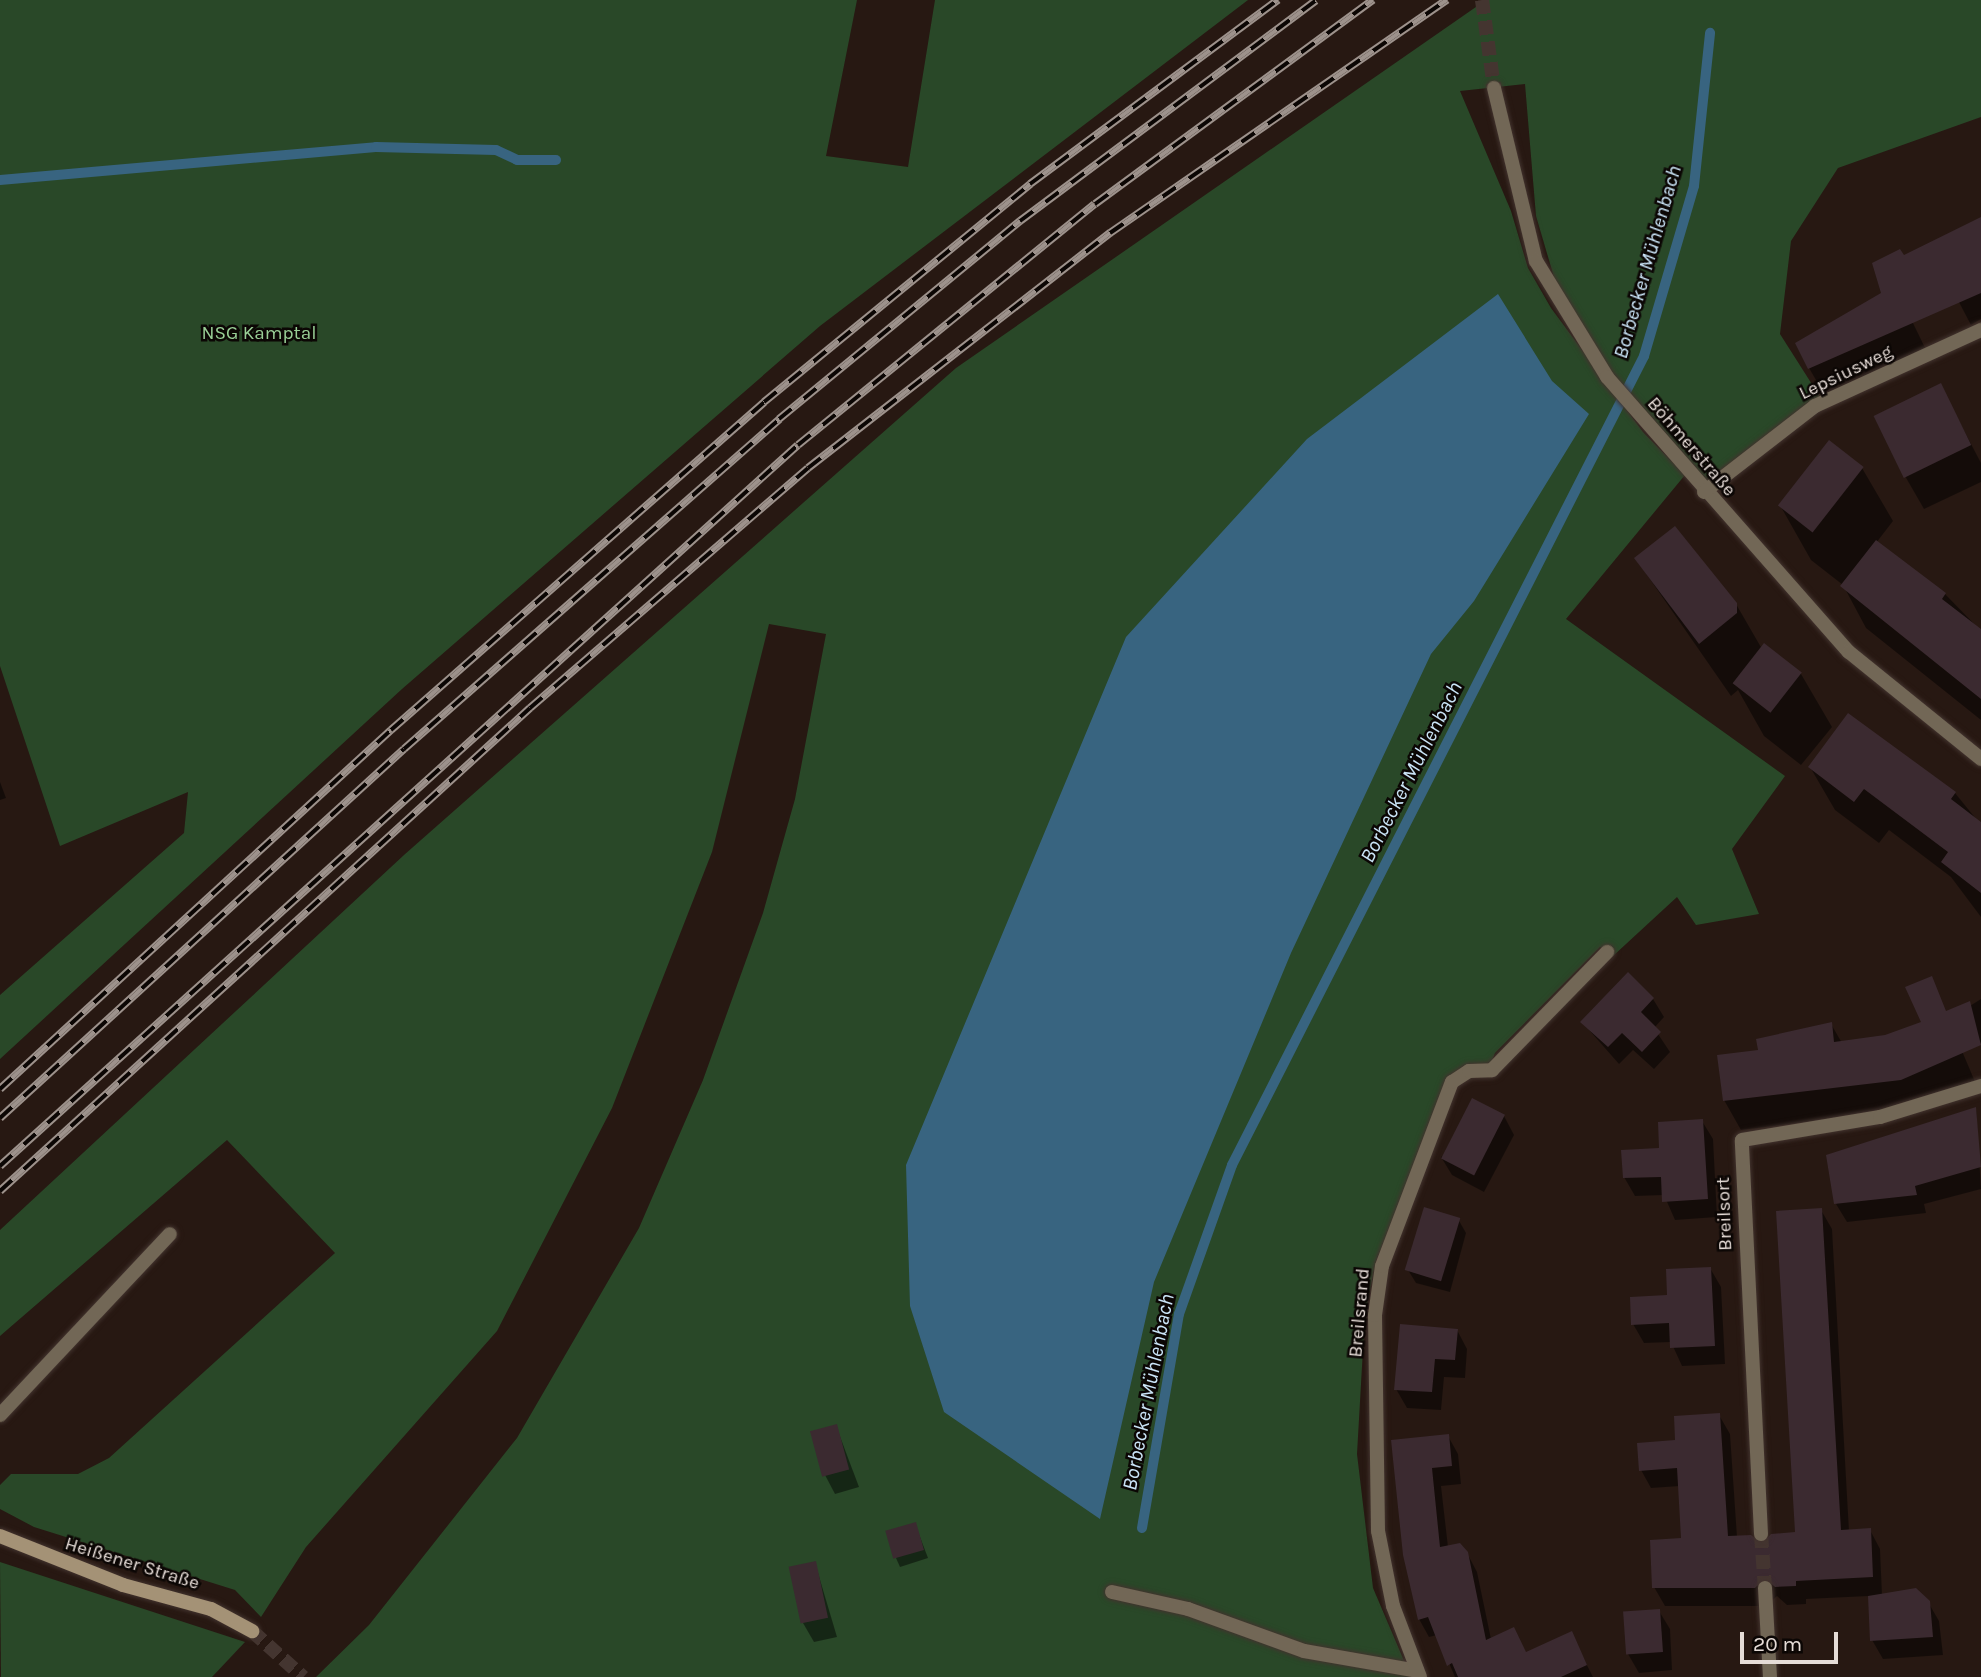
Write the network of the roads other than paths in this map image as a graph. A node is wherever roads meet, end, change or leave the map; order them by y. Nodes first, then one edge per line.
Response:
1 (1494, 88) tunnel mouth
2 (1981, 330) edge
3 (1704, 492) junction
4 (1979, 755) edge
5 (1607, 952) dead end
6 (1981, 1086) edge
7 (170, 1234) dead end
8 (0, 1415) edge
9 (1761, 1534) tunnel mouth
10 (0, 1536) edge
11 (1765, 1588) tunnel mouth
12 (1112, 1592) dead end
13 (252, 1631) tunnel mouth
14 (1419, 1674) edge
15 (1770, 1677) edge

1 - 3 street, Böhmerstraße
2 - 3 street, Lepsiusweg
3 - 4 street, Böhmerstraße
5 - 14 street, Breilsrand
6 - 9 street, Breilsort
7 - 8 street
10 - 13 street, Heißener Straße
11 - 15 street
12 - 14 street

